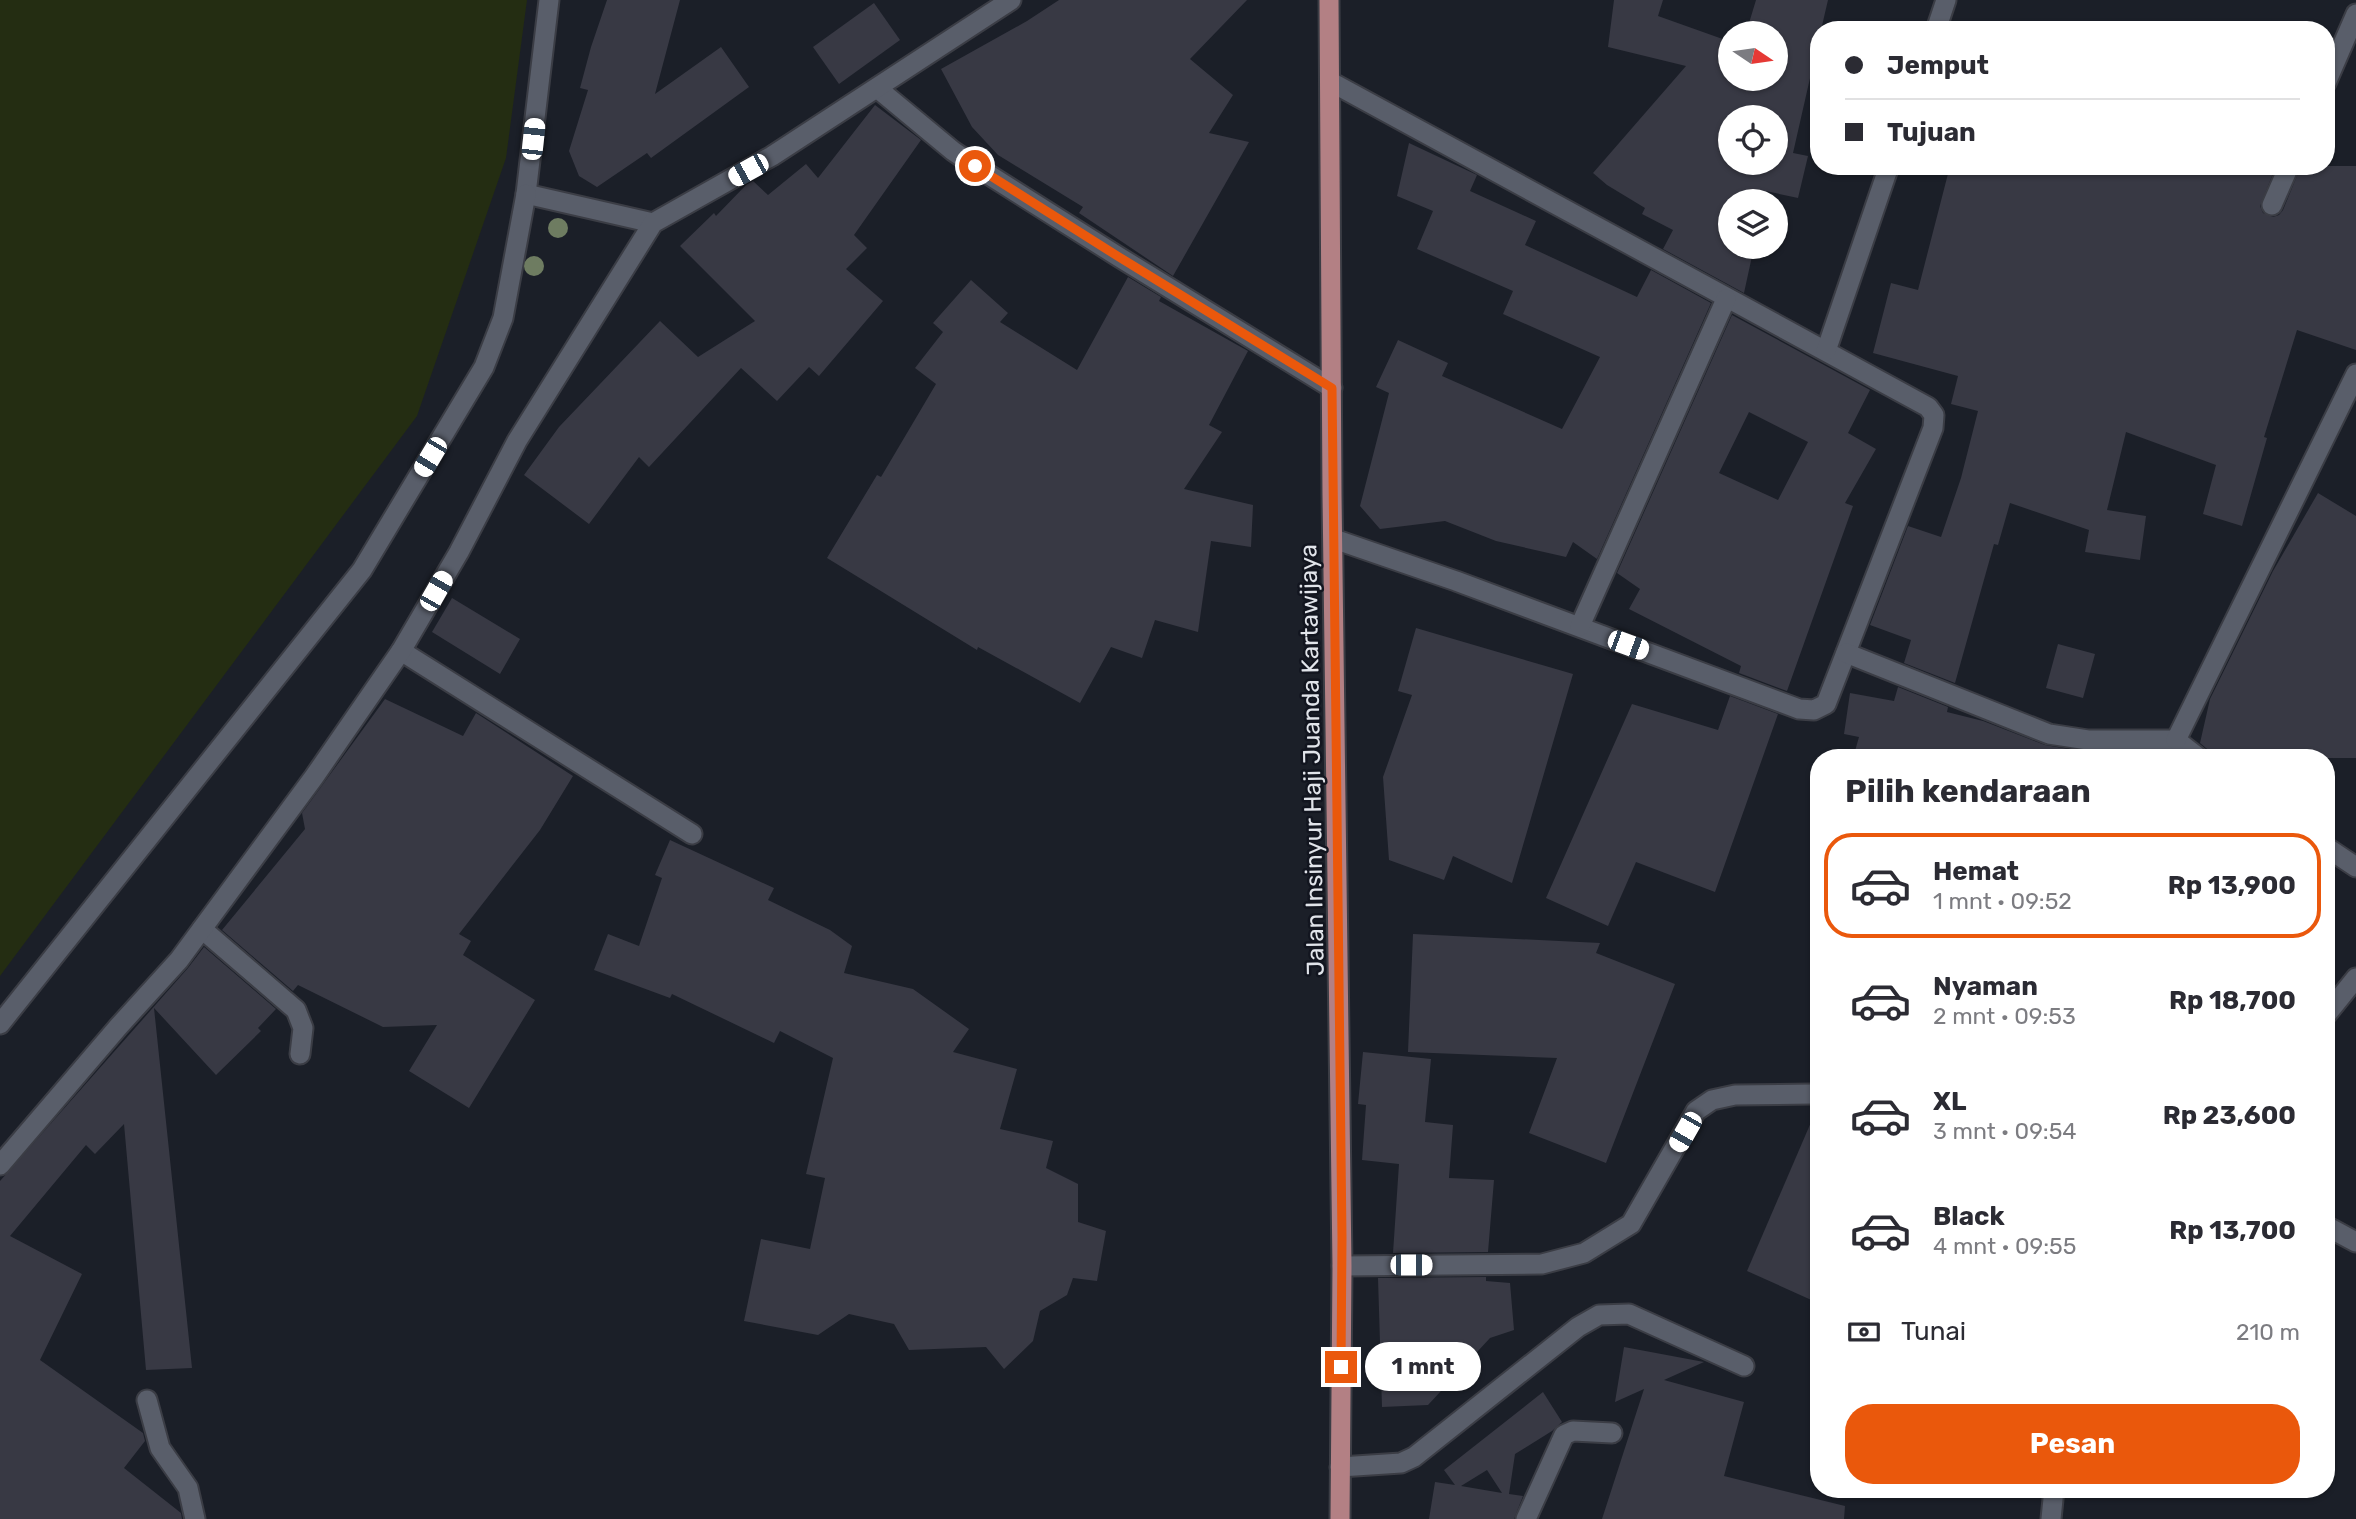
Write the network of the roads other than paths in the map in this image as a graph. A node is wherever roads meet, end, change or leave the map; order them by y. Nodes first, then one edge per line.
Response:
1 (549, 0) edge
2 (1011, 0) edge
3 (1329, 0) edge
4 (1946, 0) edge
5 (2356, 14) edge
6 (1939, 21) edge
7 (2335, 62) edge
8 (1331, 82) junction
9 (877, 88) junction
10 (1886, 175) edge
11 (2285, 175) edge
12 (526, 194) junction
13 (2272, 205) dead end
14 (653, 223) junction
15 (1726, 299) junction
16 (1826, 351) junction
17 (2356, 374) edge
18 (1332, 388) junction
19 (1334, 539) junction
20 (1580, 626) junction
21 (401, 651) junction
22 (1846, 653) junction
23 (2176, 740) junction
24 (2188, 749) edge
25 (692, 834) dead end
26 (2335, 853) edge
27 (2356, 867) edge
28 (202, 929) junction
29 (2356, 978) edge
30 (2335, 1004) edge
31 (0, 1024) edge
32 (300, 1054) dead end
33 (1810, 1094) edge
34 (0, 1165) edge
35 (2335, 1232) edge
36 (2356, 1242) edge
37 (1342, 1266) junction
38 (1744, 1366) dead end
39 (147, 1400) dead end
40 (1612, 1433) dead end
41 (1340, 1467) junction
42 (2053, 1498) edge
43 (195, 1519) edge
44 (1339, 1519) edge
45 (1526, 1519) edge
46 (2051, 1519) edge

1 - 12 street
2 - 9 street
3 - 8 main road, Jalan Insinyur Haji Juanda Kartawijaya
4 - 6 street
5 - 7 street
8 - 15 street
8 - 18 main road, Jalan Insinyur Haji Juanda Kartawijaya
9 - 14 street
9 - 18 street
10 - 16 street
11 - 13 street
12 - 14 street
12 - 31 street
14 - 21 street
15 - 16 street
15 - 20 street
16 - 22 street
17 - 23 street
18 - 19 main road, Jalan Insinyur Haji Juanda Kartawijaya
19 - 20 street
19 - 37 main road, Jalan Insinyur Haji Juanda Kartawijaya
20 - 22 street
21 - 25 street
21 - 28 street
22 - 23 street
23 - 24 street
26 - 27 street
28 - 32 street
28 - 34 street
29 - 30 street
33 - 37 street
35 - 36 street
37 - 41 main road, Jalan Insinyur Haji Juanda Kartawijaya
38 - 41 street
39 - 43 street
40 - 45 street
41 - 44 main road, Jalan Insinyur Haji Juanda Kartawijaya
42 - 46 street

